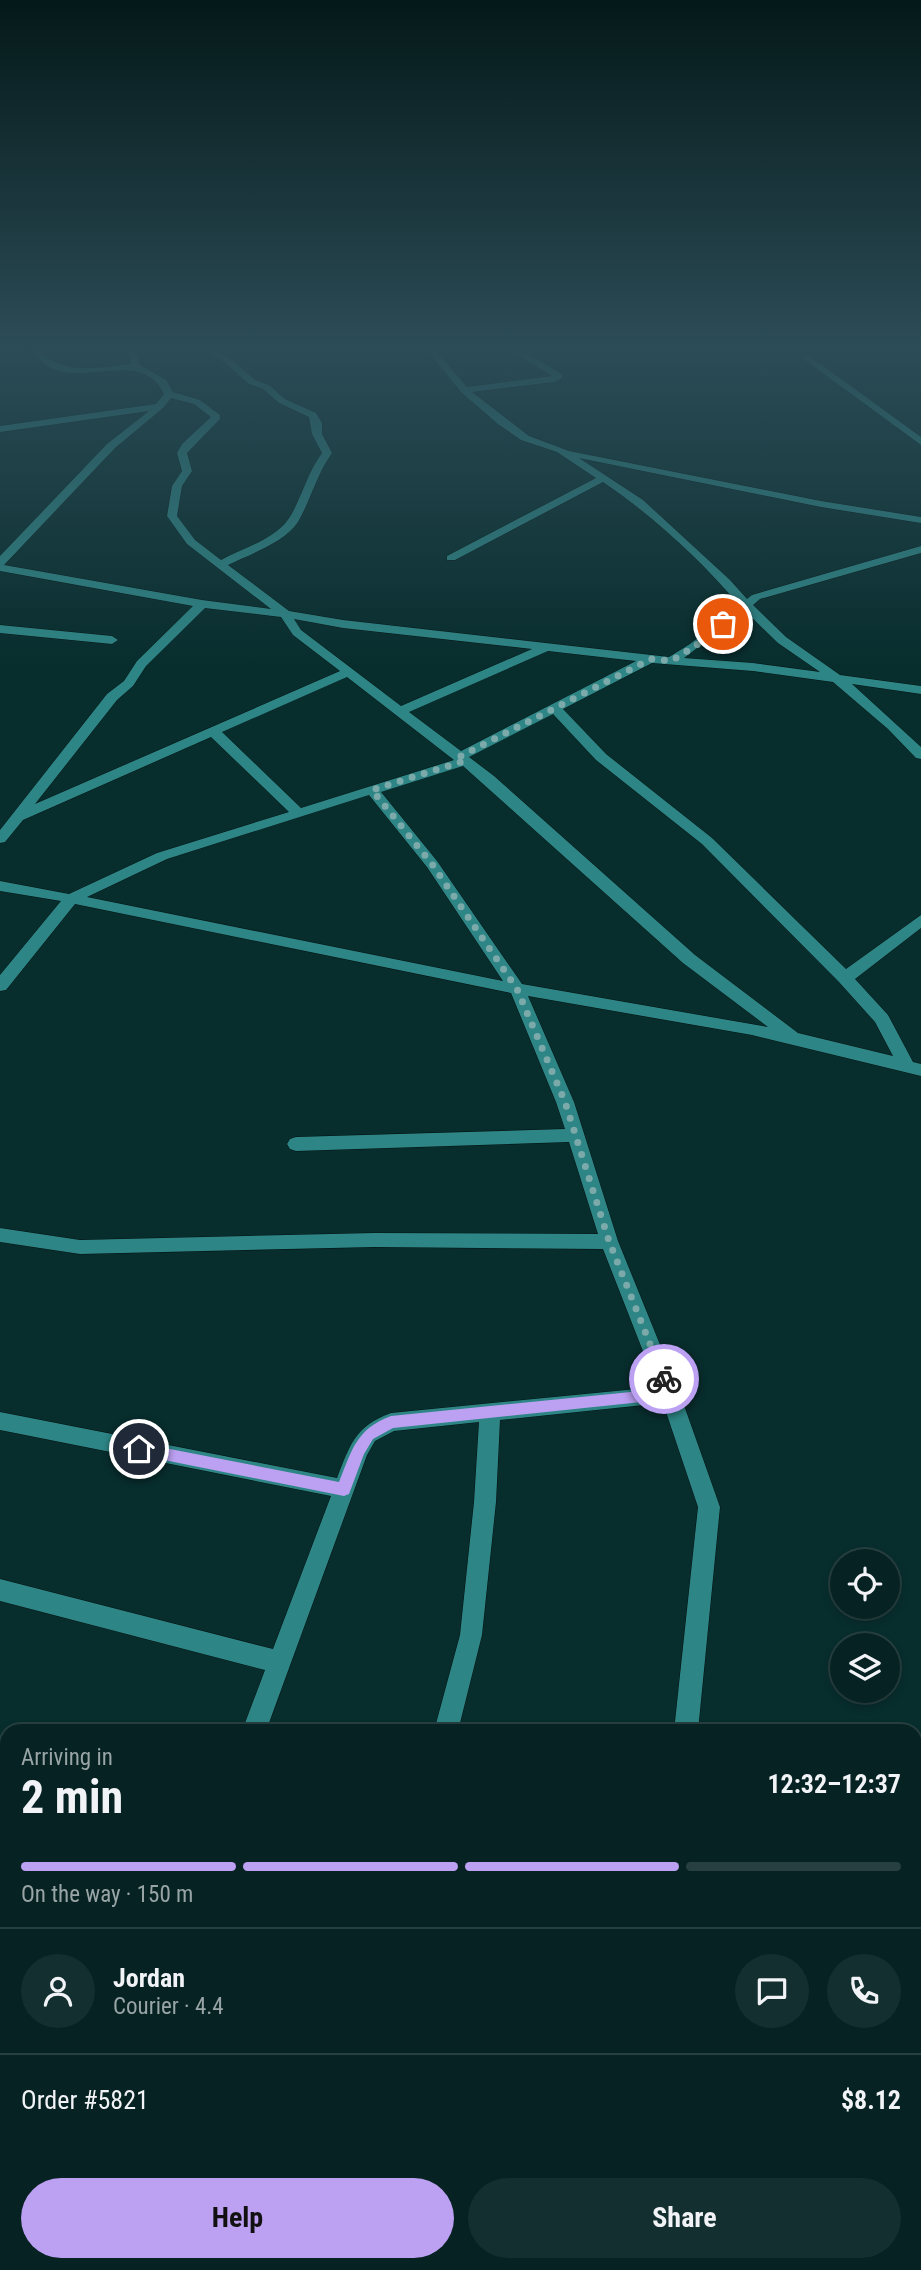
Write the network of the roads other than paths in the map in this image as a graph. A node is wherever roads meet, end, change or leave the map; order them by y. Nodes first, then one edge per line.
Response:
1 (102, 456) edge
2 (184, 456) edge
3 (326, 456) edge
4 (570, 456) edge
5 (589, 456) edge
6 (622, 463) junction
7 (603, 478) junction
8 (639, 502) junction
9 (921, 520) edge
10 (920, 550) edge
11 (452, 558) dead end
12 (222, 564) junction
13 (0, 565) edge
14 (202, 604) junction
15 (745, 605) junction
16 (285, 614) junction
17 (0, 629) edge
18 (112, 640) dead end
19 (548, 647) junction
20 (651, 659) junction
21 (671, 661) junction
22 (348, 672) junction
23 (839, 680) junction
24 (921, 690) edge
25 (555, 708) junction
26 (400, 711) junction
27 (213, 731) junction
28 (921, 755) edge
29 (461, 759) junction
30 (372, 790) junction
31 (299, 813) junction
32 (17, 817) junction
33 (0, 839) edge
34 (0, 886) edge
35 (72, 898) junction
36 (921, 920) edge
37 (845, 978) junction
38 (0, 986) edge
39 (517, 989) junction
40 (792, 1037) junction
41 (914, 1067) edge
42 (575, 1135) junction
43 (296, 1144) dead end
44 (0, 1235) edge
45 (609, 1241) junction
46 (670, 1394) junction
47 (490, 1412) junction
48 (0, 1421) edge
49 (344, 1489) junction
50 (0, 1590) edge
51 (280, 1662) junction
52 (257, 1724) edge
53 (448, 1724) edge
54 (688, 1724) edge

1 - 13 street
2 - 12 street
3 - 12 street
4 - 7 street
5 - 6 street
6 - 8 street
6 - 9 street
7 - 8 street
7 - 11 street
8 - 15 street
10 - 15 street
12 - 16 street
13 - 14 street
14 - 16 street
14 - 32 street
15 - 21 street
15 - 23 street
16 - 19 street
16 - 22 street
17 - 18 street
19 - 20 street
19 - 26 street
20 - 21 street
20 - 25 street
21 - 23 street
22 - 26 street
22 - 27 street
23 - 24 street
23 - 28 street
25 - 29 street
25 - 37 street
26 - 29 street
27 - 31 street
27 - 32 street
29 - 30 street
29 - 40 street
30 - 31 street
30 - 39 street
31 - 35 street
32 - 33 street
34 - 35 street
35 - 38 street
35 - 39 street
36 - 37 street
37 - 41 street
39 - 40 street
39 - 42 street
40 - 41 street
42 - 43 street
42 - 45 street
44 - 45 street
45 - 46 street
46 - 47 street
46 - 54 street
47 - 49 street
47 - 53 street
48 - 49 street
49 - 51 street
50 - 51 street
51 - 52 street

